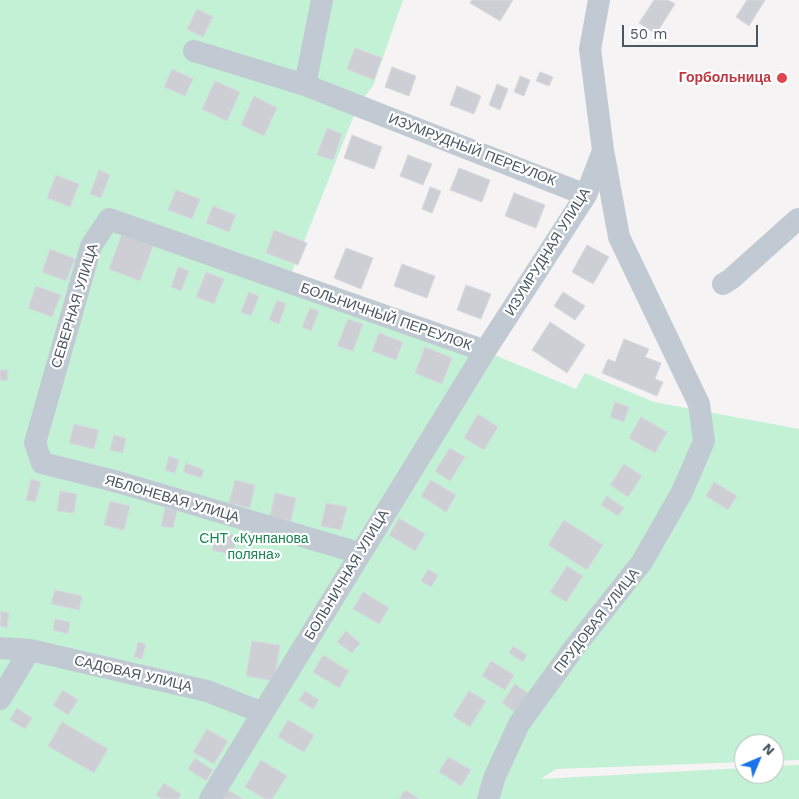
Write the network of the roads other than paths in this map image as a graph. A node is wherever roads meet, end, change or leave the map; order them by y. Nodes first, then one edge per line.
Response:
1 (322, 0) edge
2 (599, 0) edge
3 (194, 51) dead end
4 (305, 84) junction
5 (603, 150) junction
6 (586, 195) junction
7 (798, 219) edge
8 (288, 282) joint
9 (723, 284) dead end
10 (485, 352) junction
11 (42, 463) joint
12 (359, 553) junction
13 (0, 648) edge
14 (30, 650) junction
15 (0, 700) edge
16 (262, 713) junction
17 (210, 799) edge
18 (488, 799) edge

1 - 4 street
2 - 5 street, ИЗУМРУДНАЯ УЛИЦА
3 - 4 street, ИЗУМРУДНЫЙ ПЕРЕУЛОК
4 - 6 street, ИЗУМРУДНЫЙ ПЕРЕУЛОК
5 - 6 street, ИЗУМРУДНАЯ УЛИЦА
5 - 18 street, ПРУДОВАЯ УЛИЦА
6 - 10 street, ИЗУМРУДНАЯ УЛИЦА
7 - 9 street
8 - 10 street, БОЛЬНИЧНЫЙ ПЕРЕУЛОК
8 - 11 street, СЕВЕРНАЯ УЛИЦА
10 - 12 street, БОЛЬНИЧНАЯ УЛИЦА
11 - 12 street, ЯБЛОНЕВАЯ УЛИЦА
12 - 16 street, БОЛЬНИЧНАЯ УЛИЦА
13 - 14 street, САДОВАЯ УЛИЦА
14 - 15 street
14 - 16 street, САДОВАЯ УЛИЦА
16 - 17 street, БОЛЬНИЧНАЯ УЛИЦА

